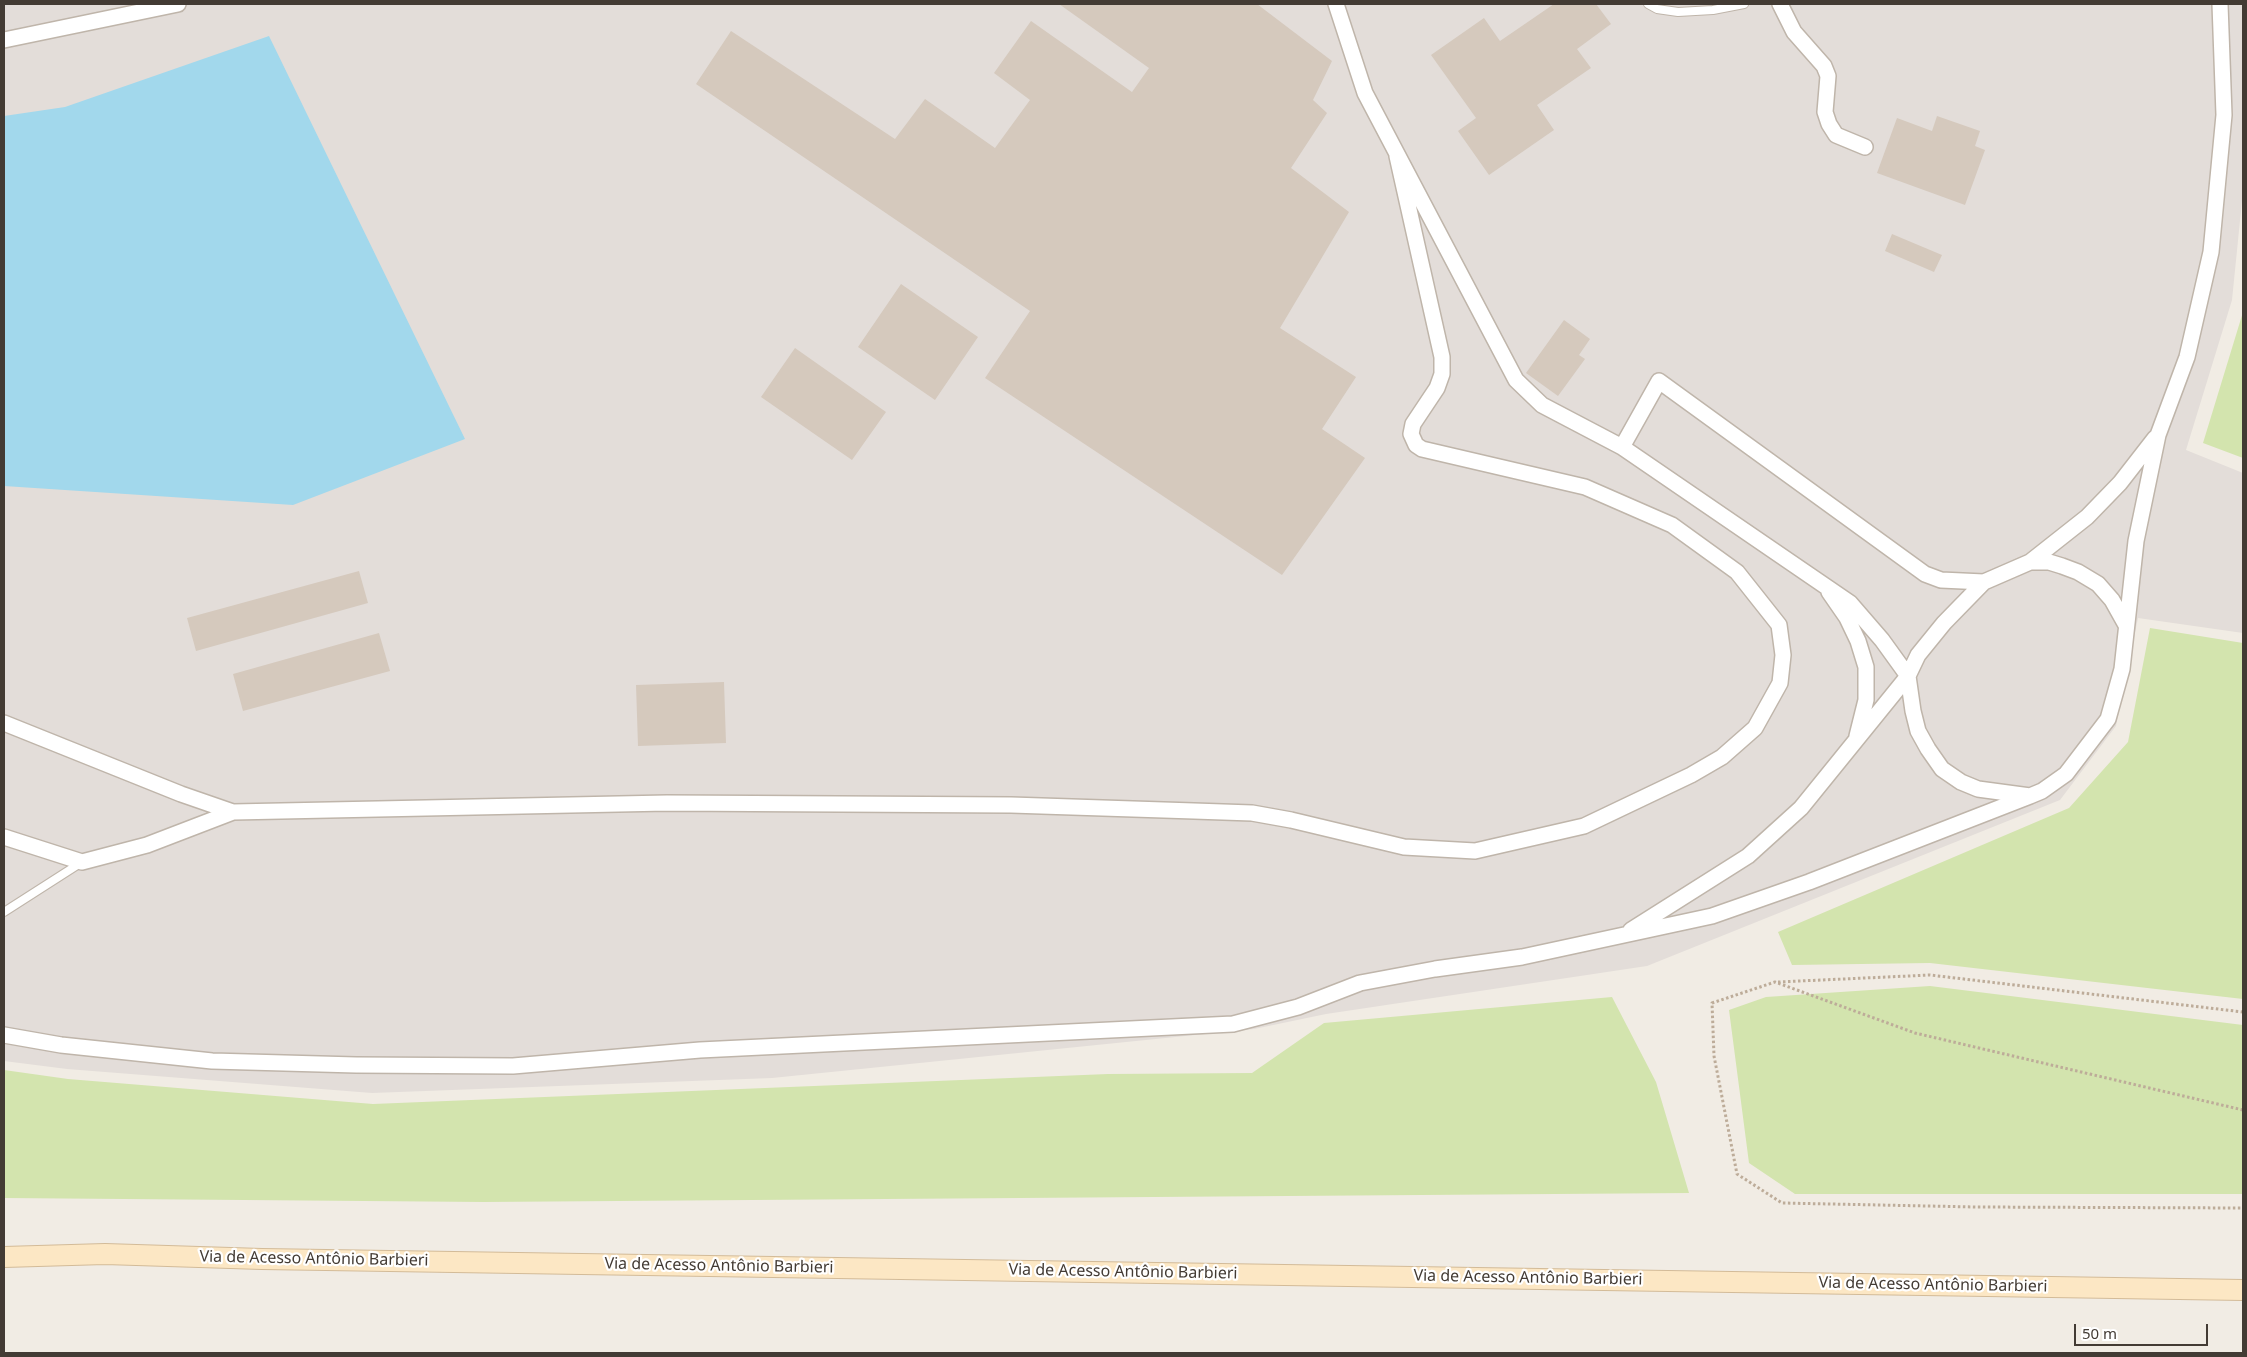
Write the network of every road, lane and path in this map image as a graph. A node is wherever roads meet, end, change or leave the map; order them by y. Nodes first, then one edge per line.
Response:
1 (178, 4) edge
2 (1336, 4) edge
3 (1648, 4) edge
4 (1744, 4) edge
5 (1780, 4) edge
6 (2220, 4) edge
7 (4, 40) edge
8 (1865, 147) dead end
9 (1397, 156) junction
10 (2158, 435) junction
11 (1622, 447) junction
12 (2030, 562) junction
13 (1984, 582) junction
14 (1824, 585) junction
15 (2126, 625) junction
16 (1908, 676) junction
17 (4, 724) edge
18 (1856, 741) junction
19 (2030, 796) junction
20 (233, 812) junction
21 (4, 837) edge
22 (82, 862) junction
23 (4, 912) edge
24 (1621, 936) junction
25 (1775, 982) junction
26 (2243, 1012) edge
27 (4, 1035) edge
28 (2243, 1110) edge
29 (2243, 1208) edge
30 (4, 1257) edge
31 (2243, 1290) edge

1 - 7 street
2 - 9 street
3 - 4 lane
5 - 8 street
6 - 10 street
9 - 11 street
9 - 20 street
10 - 12 street
10 - 15 street
11 - 13 street
11 - 14 street
12 - 13 street
12 - 15 street
13 - 16 street
14 - 16 street
14 - 18 street
15 - 19 street
16 - 18 street
16 - 19 street
17 - 20 street
18 - 24 street
19 - 24 street
20 - 22 street
21 - 22 street
22 - 23 lane
24 - 27 street
25 - 26 path
25 - 28 path
25 - 29 path
30 - 31 main road, Via de Acesso Antônio Barbieri

